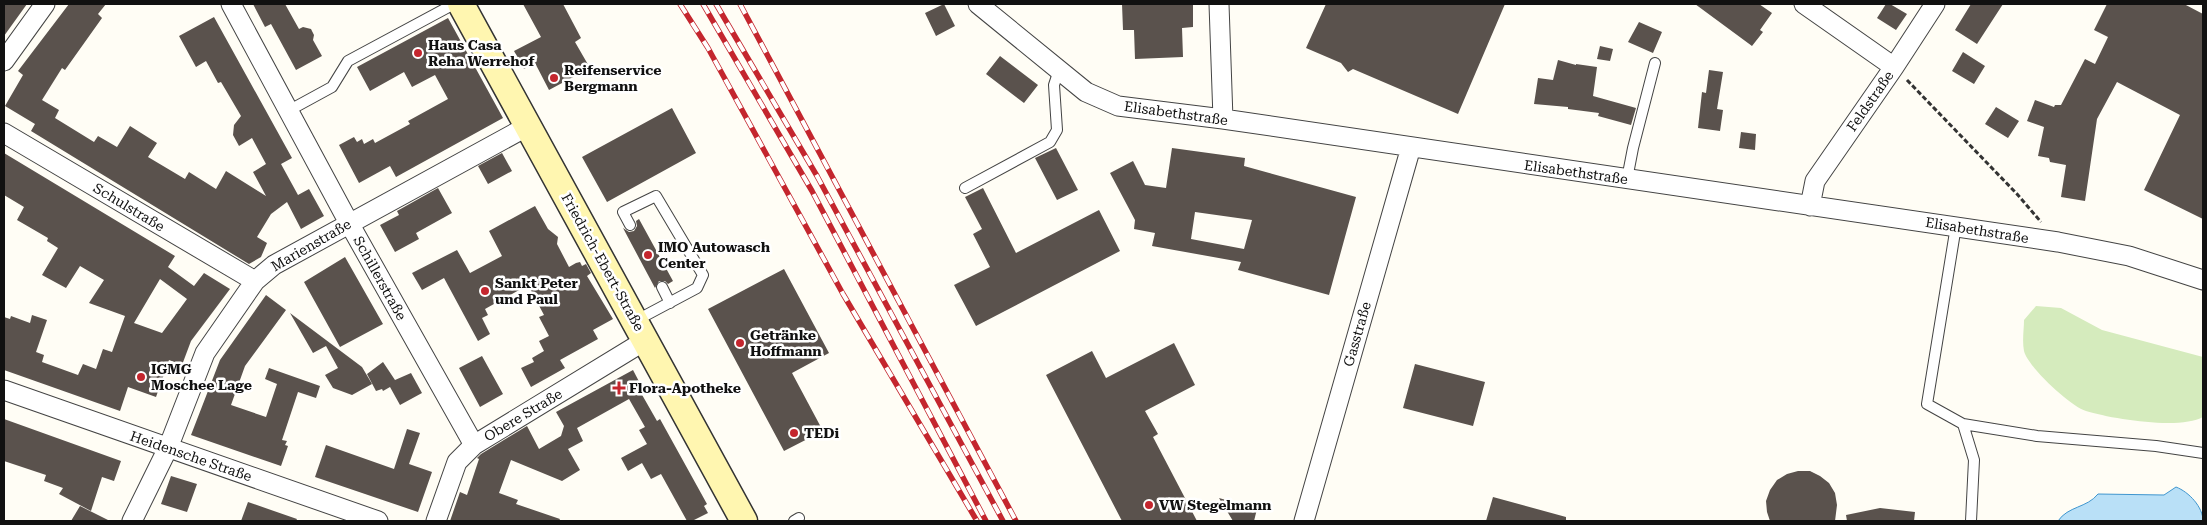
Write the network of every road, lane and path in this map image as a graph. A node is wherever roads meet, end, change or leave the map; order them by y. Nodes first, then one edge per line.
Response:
1 (45, 4) edge
2 (231, 4) edge
3 (454, 4) edge
4 (460, 4) edge
5 (978, 4) edge
6 (1219, 4) edge
7 (1804, 4) edge
8 (1935, 4) edge
9 (4, 61) edge
10 (1655, 63) dead end
11 (1894, 66) junction
12 (1059, 70) junction
13 (288, 111) junction
14 (1223, 119) junction
15 (528, 126) junction
16 (4, 133) edge
17 (1410, 148) junction
18 (1627, 179) junction
19 (965, 188) dead end
20 (1810, 206) junction
21 (349, 223) junction
22 (630, 225) dead end
23 (1956, 226) junction
24 (2058, 242) junction
25 (2203, 278) edge
26 (255, 281) junction
27 (662, 287) dead end
28 (670, 303) junction
29 (641, 330) junction
30 (4, 390) edge
31 (1963, 424) junction
32 (474, 445) junction
33 (168, 448) junction
34 (2203, 453) edge
35 (132, 521) edge
36 (378, 521) edge
37 (436, 521) edge
38 (744, 521) edge
39 (1304, 521) edge
40 (1971, 521) edge

1 - 9 street
2 - 13 street, Schillerstraße
3 - 13 lane
4 - 15 main road, Friedrich-Ebert-Straße
5 - 12 street, Elisabethstraße
6 - 14 street
7 - 11 street, Feldstraße
8 - 11 street
10 - 18 lane
11 - 20 street, Feldstraße
11 - 24 path
12 - 14 street, Elisabethstraße
12 - 19 lane
13 - 21 street, Schillerstraße
14 - 17 street, Elisabethstraße
15 - 21 street, Marienstraße
15 - 29 main road, Friedrich-Ebert-Straße
16 - 26 street, Schulstraße
17 - 18 street, Elisabethstraße
17 - 39 street, Gasstraße
18 - 20 street, Elisabethstraße
20 - 23 street, Elisabethstraße
21 - 26 street, Marienstraße
21 - 32 street, Schillerstraße
22 - 28 lane
23 - 24 street, Elisabethstraße
23 - 31 lane
24 - 25 street, Elisabethstraße
26 - 33 street, Marienstraße
27 - 28 lane
28 - 29 lane
29 - 32 street, Obere Straße
29 - 38 main road, Friedrich-Ebert-Straße
30 - 33 street, Heidensche Straße
31 - 34 lane
31 - 40 lane
32 - 37 street, Obere Straße
33 - 35 street, Marienstraße
33 - 36 street, Heidensche Straße

